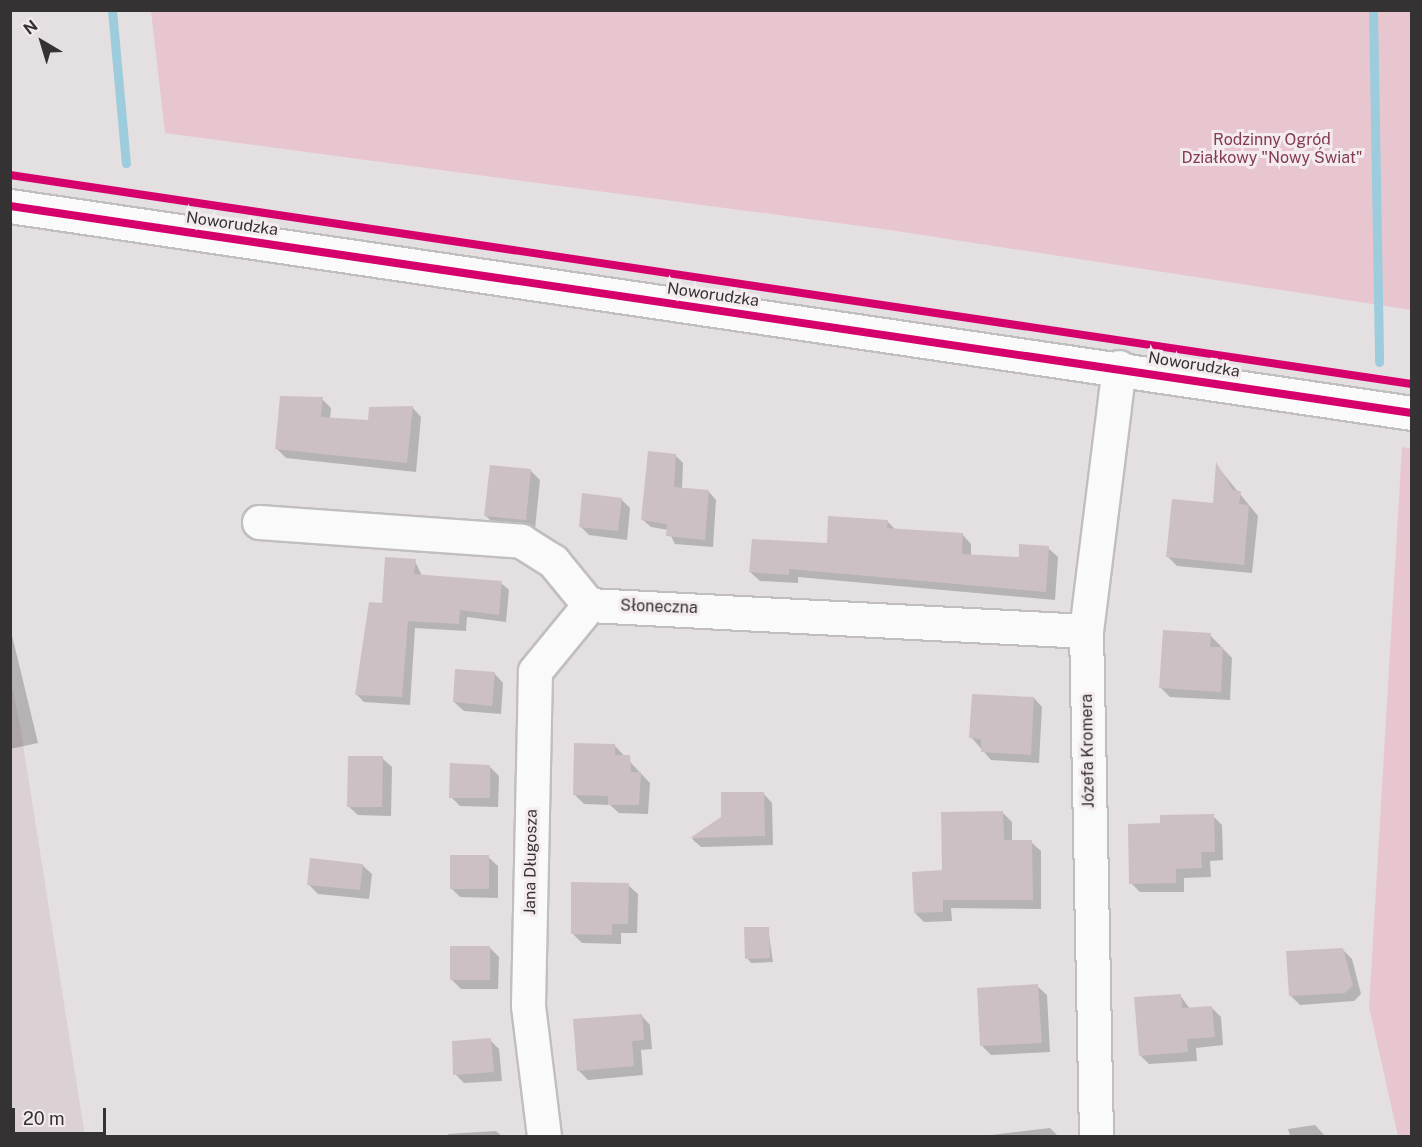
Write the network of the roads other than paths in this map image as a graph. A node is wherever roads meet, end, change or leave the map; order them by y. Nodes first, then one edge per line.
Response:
1 (10, 206) edge
2 (1119, 367) junction
3 (1412, 413) edge
4 (259, 522) dead end
5 (589, 605) junction
6 (1086, 631) junction
7 (544, 1137) edge
8 (1096, 1137) edge

1 - 2 street, Noworudzka
2 - 3 street, Noworudzka
2 - 6 street, Józefa Kromera
4 - 5 street
5 - 6 street, Słoneczna
5 - 7 street, Jana Długosza
6 - 8 street, Józefa Kromera

